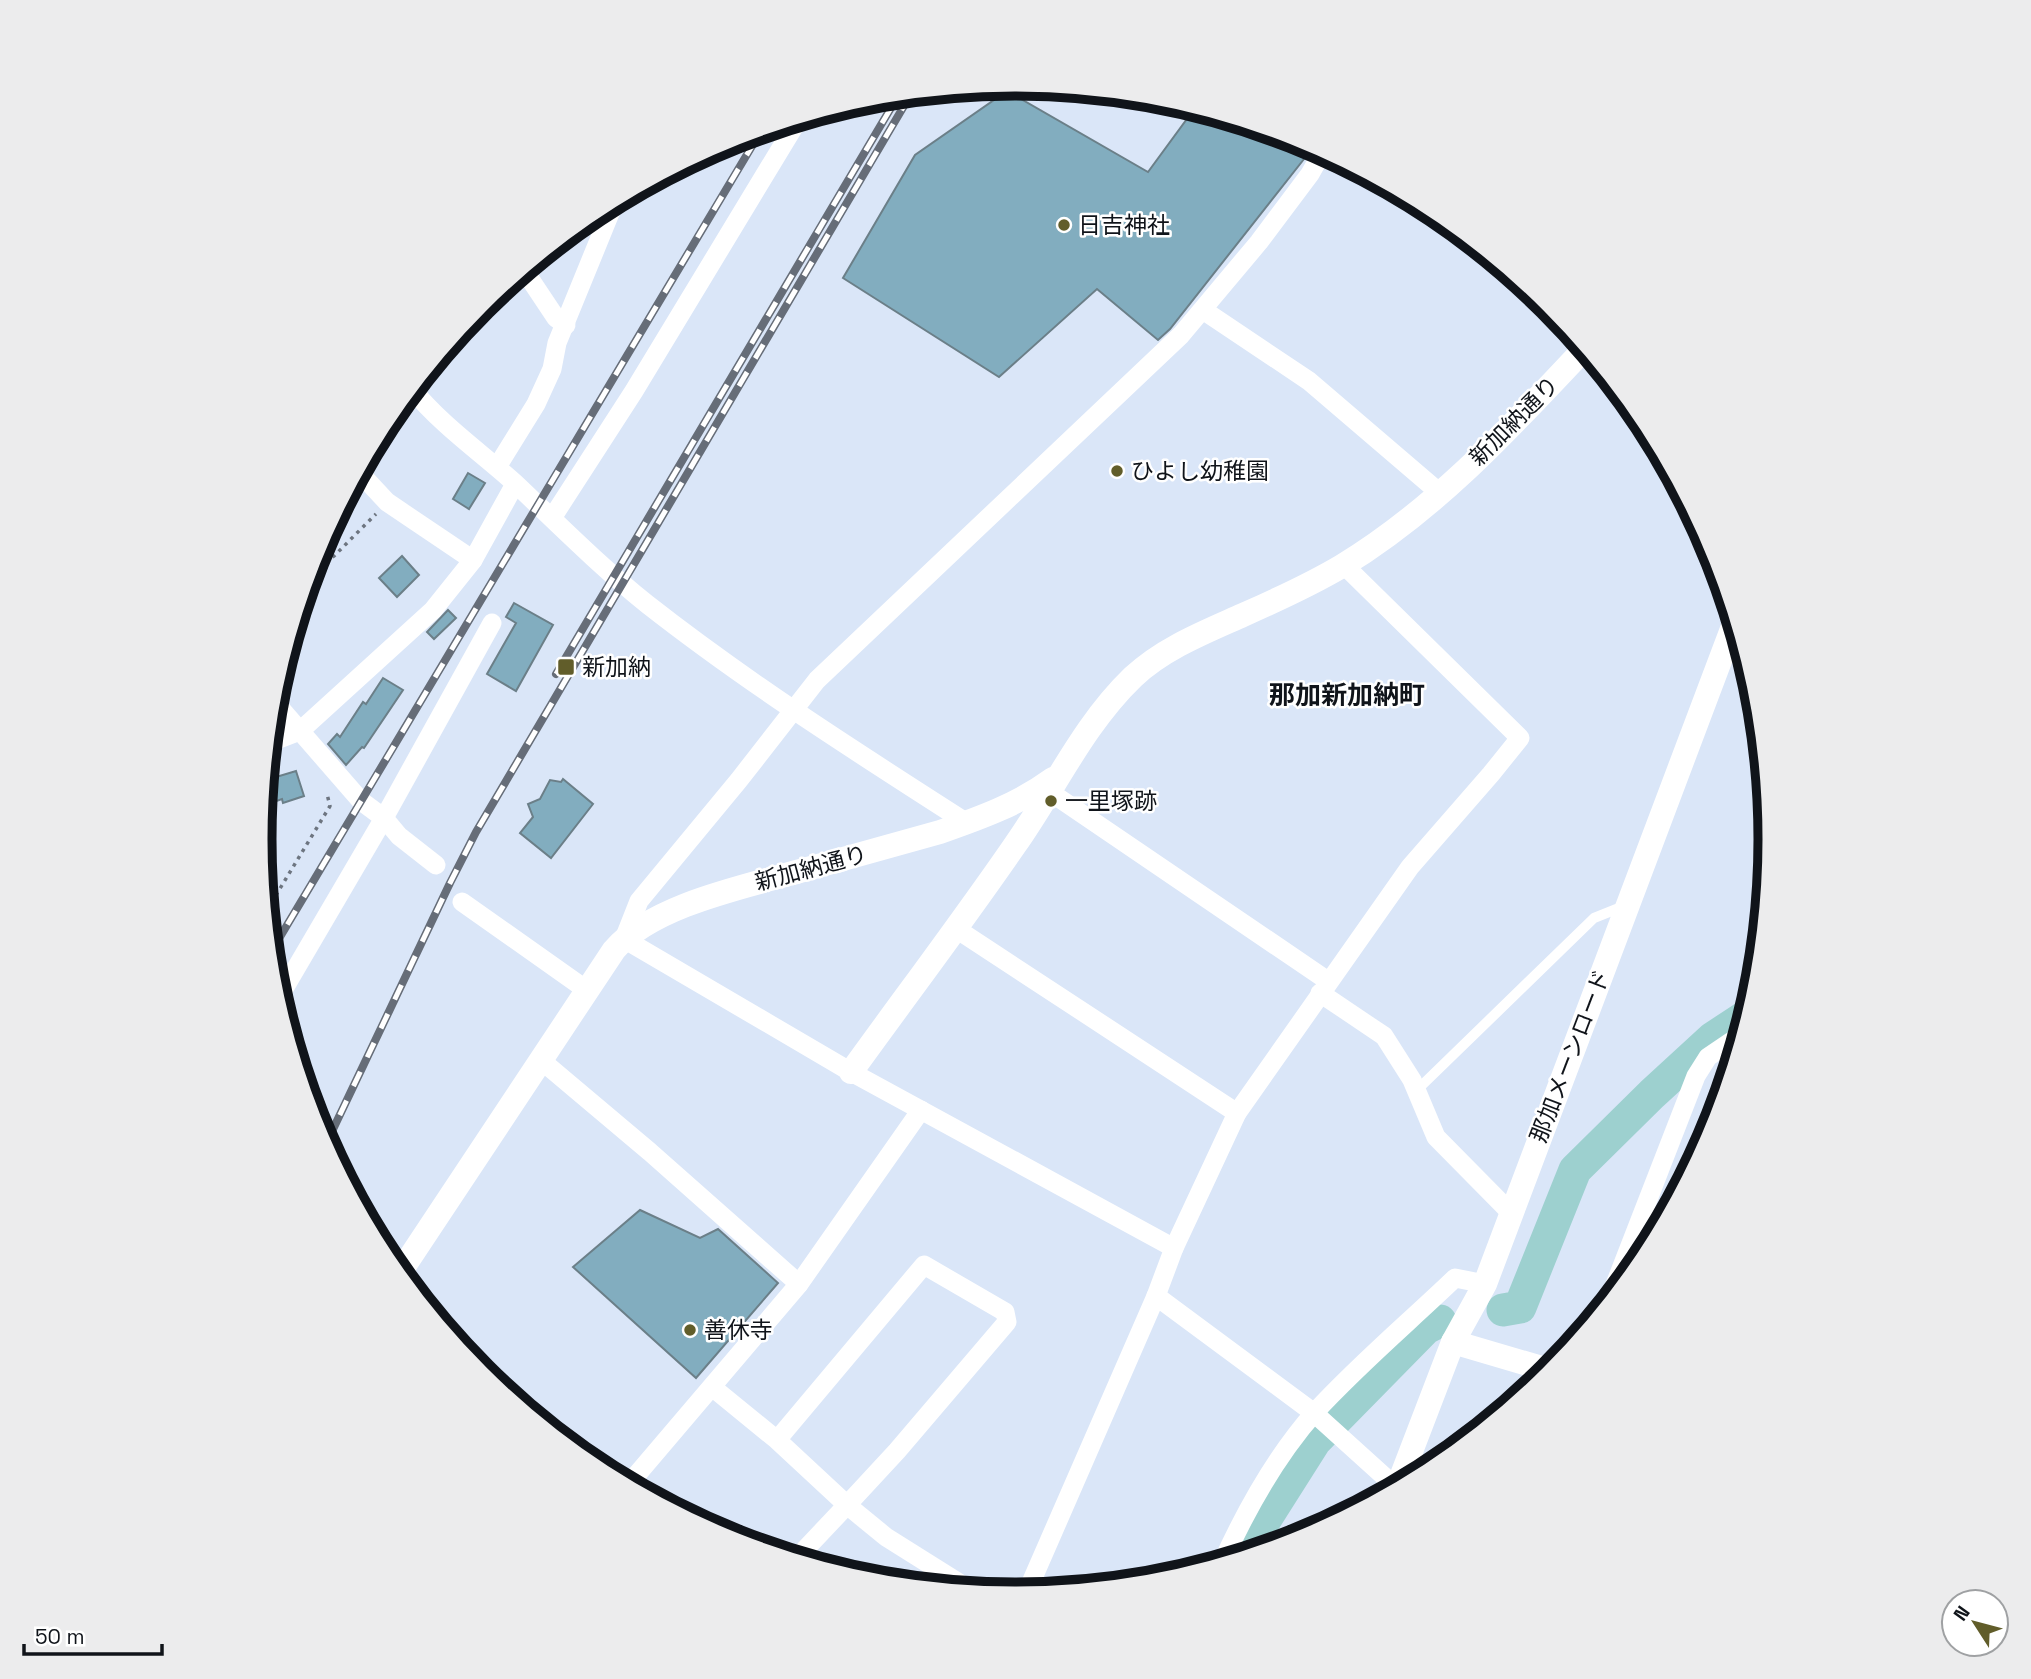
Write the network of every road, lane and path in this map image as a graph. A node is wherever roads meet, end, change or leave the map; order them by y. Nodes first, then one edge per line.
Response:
1 (791, 132) edge
2 (1317, 161) edge
3 (608, 219) edge
4 (529, 278) edge
5 (1203, 310) junction
6 (566, 325) junction
7 (1579, 355) edge
8 (419, 396) edge
9 (497, 467) junction
10 (366, 479) edge
11 (515, 484) junction
12 (1441, 494) junction
13 (387, 502) junction
14 (552, 518) junction
15 (473, 560) junction
16 (327, 561) edge
17 (1344, 565) junction
18 (492, 624) dead end
19 (1730, 636) edge
20 (284, 712) edge
21 (793, 712) junction
22 (300, 731) junction
23 (279, 739) edge
24 (1054, 784) junction
25 (322, 786) dead end
26 (384, 818) junction
27 (967, 823) junction
28 (436, 865) dead end
29 (275, 897) edge
30 (462, 902) dead end
31 (1628, 904) junction
32 (955, 928) junction
33 (624, 939) junction
34 (287, 984) edge
35 (1324, 987) junction
36 (587, 991) junction
37 (1730, 1042) edge
38 (542, 1061) junction
39 (851, 1072) junction
40 (1416, 1090) junction
41 (921, 1110) junction
42 (1237, 1113) junction
43 (1511, 1213) junction
44 (1174, 1248) junction
45 (406, 1263) edge
46 (1618, 1273) edge
47 (799, 1284) junction
48 (1485, 1284) junction
49 (1156, 1296) junction
50 (1453, 1342) junction
51 (1539, 1367) edge
52 (712, 1387) junction
53 (1320, 1419) junction
54 (777, 1440) junction
55 (1403, 1473) edge
56 (635, 1477) edge
57 (1390, 1481) edge
58 (847, 1505) junction
59 (803, 1551) edge
60 (1227, 1551) edge
61 (940, 1571) junction
62 (934, 1578) edge
63 (954, 1580) edge
64 (1031, 1582) edge

1 - 14 street
2 - 5 street
3 - 6 street
4 - 6 street
5 - 12 street
5 - 21 street
6 - 9 street
7 - 12 street, 新加納通り
8 - 9 street
9 - 11 street
10 - 13 street
11 - 14 street
11 - 15 street
12 - 17 street, 新加納通り
13 - 15 street
13 - 16 path
14 - 21 street
15 - 22 street
17 - 24 street
17 - 35 street
18 - 26 street
19 - 31 street, 那加メーンロード
20 - 22 street
21 - 27 street
21 - 33 street
22 - 23 street
22 - 26 street
24 - 27 street, 新加納通り
24 - 32 street
24 - 35 street
25 - 29 path
26 - 28 street
26 - 34 street
27 - 33 street, 新加納通り
30 - 36 street
31 - 40 lane
31 - 43 street, 那加メーンロード
32 - 39 street
32 - 42 street
33 - 36 street, 新加納通り
33 - 39 street
35 - 40 street
35 - 42 street
36 - 38 street, 新加納通り
37 - 46 street
38 - 45 street
38 - 47 street
39 - 41 street
40 - 43 street
41 - 44 street
41 - 47 street
42 - 44 street
43 - 48 street, 那加メーンロード
44 - 49 street
47 - 52 street
48 - 50 street, 那加メーンロード
48 - 53 street
49 - 53 street
49 - 64 street
50 - 51 street
50 - 55 street, 那加メーンロード
52 - 54 street
52 - 56 street
53 - 57 street
53 - 60 street
54 - 58 street
54 - 58 street
58 - 59 street
58 - 61 street
61 - 62 street
61 - 63 street

